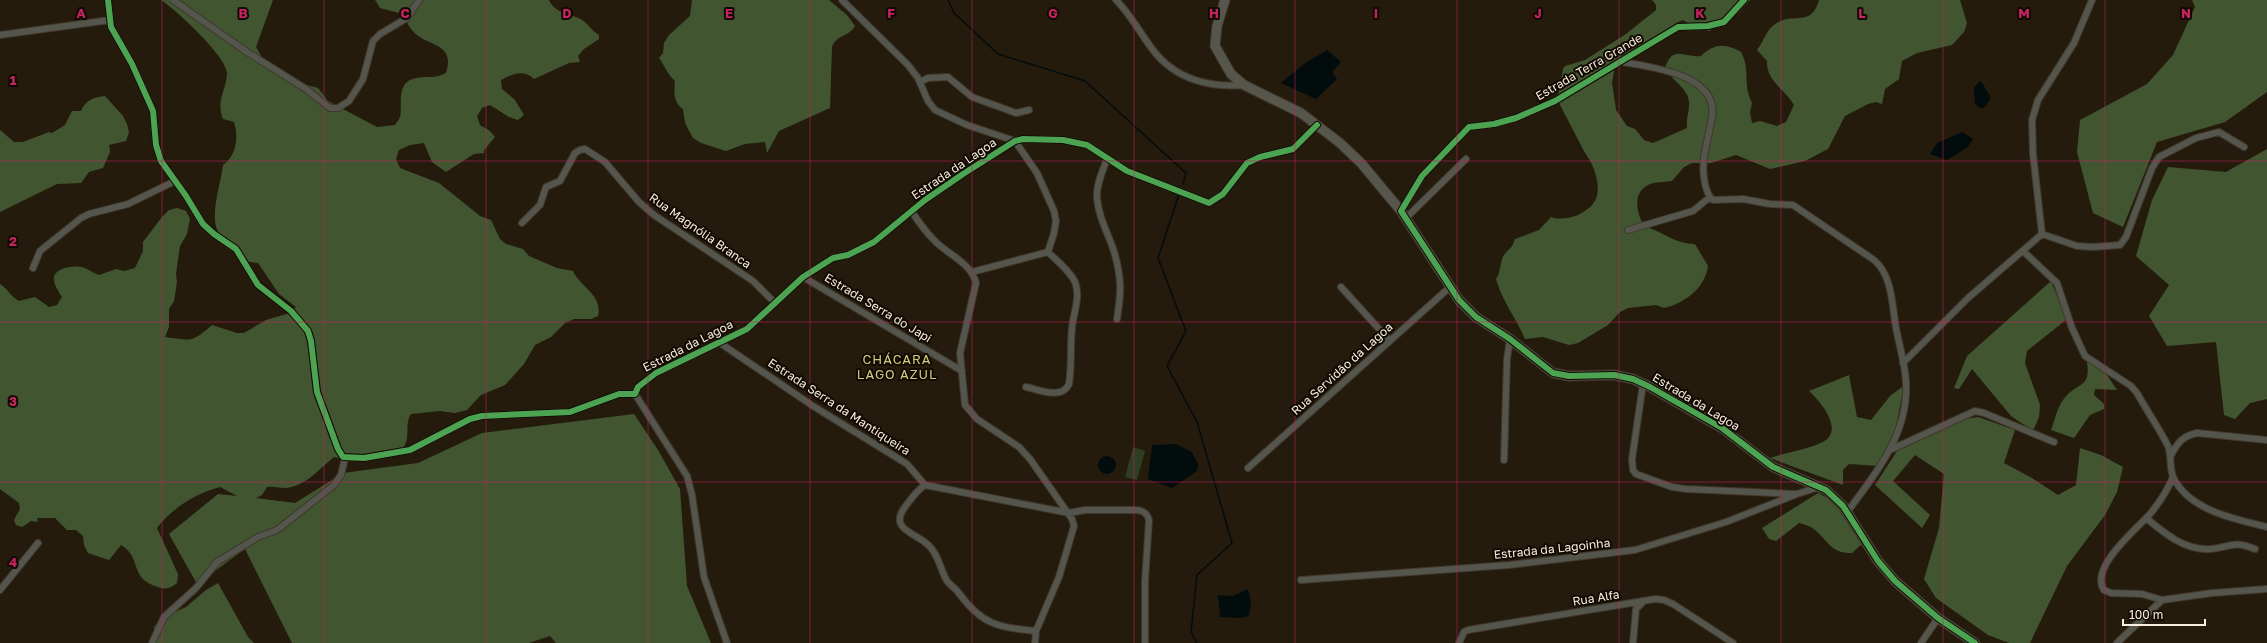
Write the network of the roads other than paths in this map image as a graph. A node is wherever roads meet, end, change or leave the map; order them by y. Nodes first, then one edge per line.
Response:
1 (108, 0) edge
2 (173, 0) edge
3 (419, 0) edge
4 (842, 0) edge
5 (1116, 0) edge
6 (1226, 0) edge
7 (1744, 0) edge
8 (2092, 0) edge
9 (110, 20) junction
10 (0, 35) edge
11 (1622, 62) junction
12 (920, 82) junction
13 (1244, 85) junction
14 (1029, 110) dead end
15 (1317, 125) junction
16 (1015, 141) junction
17 (2244, 147) dead end
18 (1107, 159) junction
19 (1466, 160) dead end
20 (175, 181) junction
21 (1710, 197) junction
22 (912, 212) junction
23 (1403, 215) junction
24 (522, 222) dead end
25 (1628, 230) dead end
26 (2042, 234) junction
27 (2023, 251) junction
28 (1048, 252) junction
29 (33, 268) dead end
30 (972, 272) junction
31 (804, 277) junction
32 (1341, 287) dead end
33 (1450, 287) junction
34 (774, 302) junction
35 (1117, 319) dead end
36 (1510, 339) junction
37 (1390, 341) junction
38 (720, 343) junction
39 (1903, 363) junction
40 (962, 372) junction
41 (1643, 384) junction
42 (1026, 387) dead end
43 (635, 394) junction
44 (2267, 440) edge
45 (2054, 442) dead end
46 (1890, 450) junction
47 (2171, 455) junction
48 (345, 458) junction
49 (1504, 460) dead end
50 (1248, 468) dead end
51 (2173, 477) junction
52 (925, 485) junction
53 (1819, 487) junction
54 (1797, 494) junction
55 (1847, 512) junction
56 (1069, 513) junction
57 (2146, 518) junction
58 (2267, 527) edge
59 (38, 543) dead end
60 (2255, 549) dead end
61 (1301, 580) dead end
62 (2267, 589) edge
63 (0, 590) edge
64 (2162, 600) junction
65 (1644, 601) junction
66 (1938, 618) junction
67 (1036, 632) junction
68 (152, 643) edge
69 (727, 643) edge
70 (1034, 643) edge
71 (1145, 643) edge
72 (1459, 643) edge
73 (1632, 643) edge
74 (1733, 643) edge
75 (1921, 643) edge
76 (1975, 643) edge
77 (2117, 643) edge

1 - 9 street
2 - 3 street
4 - 12 street
5 - 13 street
6 - 13 street, Estrada da Lagoa
7 - 11 street, Estrada Terra Grande
8 - 26 street
9 - 10 street
9 - 20 street
11 - 21 street
11 - 23 street, Estrada Terra Grande
12 - 14 street
12 - 16 street
13 - 15 street, Estrada da Lagoa
15 - 18 street, Estrada da Lagoa
15 - 23 street, Estrada da Lagoa
16 - 18 street, Estrada da Lagoa
16 - 22 street, Estrada da Lagoa
16 - 28 street
17 - 26 street
18 - 35 street
19 - 23 street
20 - 29 street
20 - 48 street
21 - 25 street
21 - 39 street
22 - 30 street
22 - 31 street, Estrada da Lagoa
23 - 33 street, Estrada da Lagoa
24 - 34 street, Rua Magnólia Branca
26 - 27 street
27 - 39 street
27 - 47 street
28 - 30 street
28 - 42 street
30 - 40 street
31 - 34 street, Estrada da Lagoa
31 - 40 street, Estrada Serra do Japi
32 - 37 street
33 - 36 street, Estrada da Lagoa
33 - 37 street, Rua Servidão da Lagoa
34 - 38 street, Estrada da Lagoa
36 - 41 street, Estrada da Lagoa
36 - 49 street
37 - 50 street, Rua Servidão da Lagoa
38 - 43 street, Estrada da Lagoa
38 - 52 street, Estrada Serra da Mantiqueira
39 - 46 street
40 - 56 street
41 - 53 street, Estrada da Lagoa
41 - 54 street
43 - 48 street
43 - 69 street
44 - 47 street
45 - 46 street
46 - 55 street
47 - 51 street
48 - 68 street
51 - 57 street
51 - 58 street
52 - 56 street
52 - 67 street
53 - 54 street, Estrada da Lagoinha
53 - 55 street, Estrada da Lagoa
54 - 61 street, Estrada da Lagoinha
55 - 66 street, Estrada da Lagoa
56 - 67 street
56 - 71 street
57 - 60 street
57 - 64 street
59 - 63 street
62 - 64 street
64 - 77 street
65 - 72 street, Rua Alfa
65 - 73 street
65 - 74 street, Rua Alfa
66 - 75 street
66 - 76 street, Estrada da Lagoa
67 - 70 street

